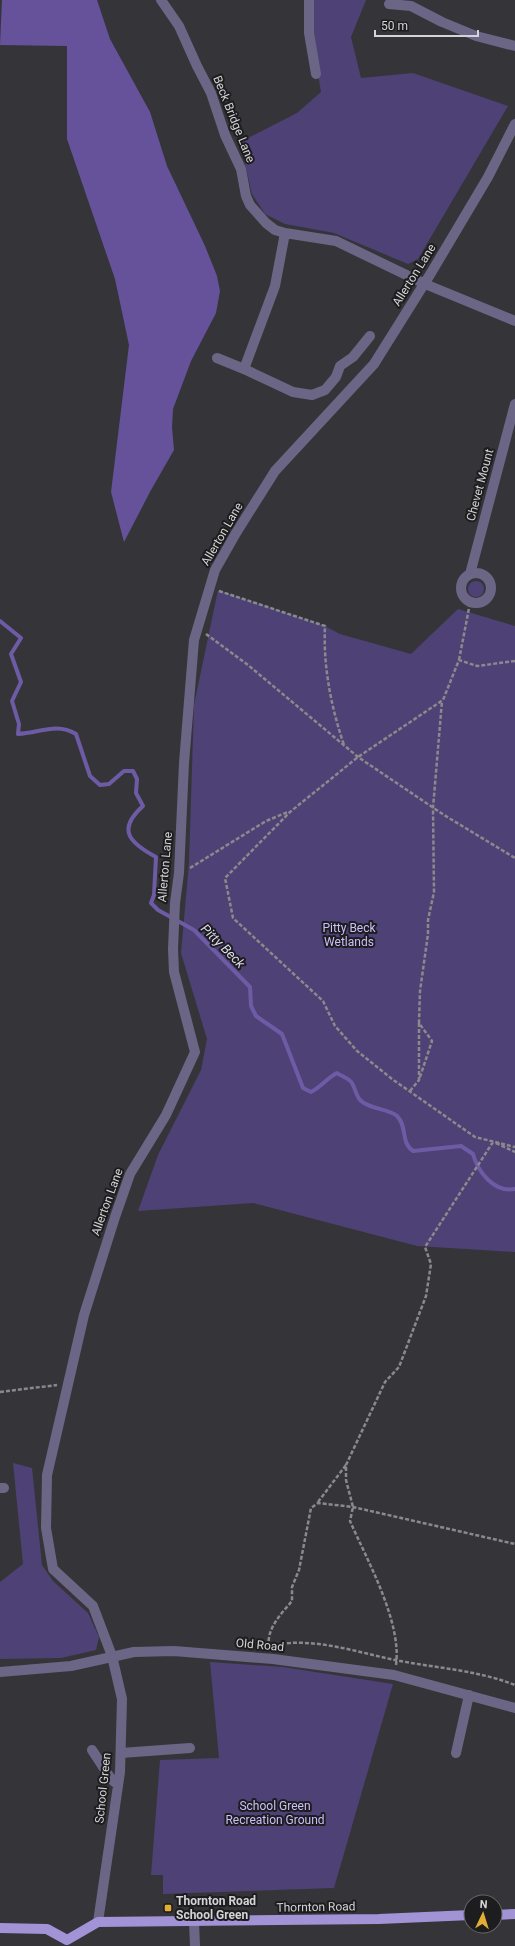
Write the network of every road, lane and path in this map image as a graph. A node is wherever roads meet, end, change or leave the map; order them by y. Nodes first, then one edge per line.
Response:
1 (162, 0) edge
2 (309, 0) edge
3 (389, 4) dead end
4 (515, 46) edge
5 (316, 74) dead end
6 (515, 124) edge
7 (286, 234) junction
8 (425, 284) junction
9 (515, 321) edge
10 (370, 336) dead end
11 (217, 358) dead end
12 (244, 369) junction
13 (515, 404) edge
14 (470, 574) junction
15 (210, 587) junction
16 (470, 603) junction
17 (197, 630) junction
18 (459, 660) junction
19 (515, 661) edge
20 (442, 700) junction
21 (344, 746) junction
22 (358, 757) junction
23 (433, 808) junction
24 (290, 812) junction
25 (515, 858) edge
26 (179, 873) junction
27 (419, 1023) junction
28 (419, 1080) junction
29 (410, 1091) junction
30 (494, 1142) junction
31 (515, 1147) edge
32 (515, 1152) edge
33 (68, 1384) junction
34 (0, 1392) edge
35 (346, 1465) junction
36 (318, 1503) junction
37 (353, 1507) junction
38 (515, 1544) edge
39 (274, 1650) dead end
40 (270, 1654) dead end
41 (112, 1656) junction
42 (396, 1660) junction
43 (0, 1672) edge
44 (394, 1675) junction
45 (515, 1685) edge
46 (469, 1694) junction
47 (515, 1708) edge
48 (190, 1748) dead end
49 (92, 1750) dead end
50 (121, 1753) junction
51 (456, 1753) dead end
52 (118, 1785) junction
53 (515, 1914) edge
54 (463, 1915) edge
55 (503, 1915) edge
56 (98, 1922) junction
57 (194, 1922) junction
58 (0, 1928) edge
59 (68, 1943) edge
60 (195, 1946) edge

1 - 7 street, Beck Bridge Lane
2 - 5 street
3 - 4 street
6 - 8 street, Allerton Lane
7 - 8 street, Beck Bridge Lane
7 - 12 street
8 - 9 street, Beck Bridge Lane
8 - 15 street, Allerton Lane
10 - 12 street
11 - 12 street
13 - 14 street, Chevet Mount
14 - 16 street
14 - 16 street
15 - 17 street, Allerton Lane
15 - 21 path
16 - 18 path
17 - 21 path
17 - 26 street, Allerton Lane
18 - 19 path
18 - 20 path
20 - 22 path
20 - 23 path
21 - 22 path
22 - 23 path
22 - 24 path
23 - 25 path
23 - 27 path
24 - 26 path
24 - 29 path
26 - 33 street, Allerton Lane
27 - 28 path
27 - 28 path
28 - 29 path
29 - 30 path
30 - 31 path
30 - 32 path
30 - 35 path
33 - 34 path
33 - 41 street, Allerton Lane
35 - 36 path
35 - 37 path
36 - 37 path
36 - 40 path
37 - 38 path
37 - 42 path
39 - 42 path
41 - 43 street, Old Road
41 - 44 street, Old Road
41 - 50 street, School Green
42 - 44 path
42 - 45 path
44 - 46 street, Old Road
46 - 47 street, Old Road
46 - 51 street
48 - 50 street
49 - 52 street
50 - 52 street, School Green
52 - 56 street, School Green
53 - 55 main road
54 - 57 main road, Thornton Road
56 - 57 main road, Thornton Road
56 - 59 main road
57 - 60 street
58 - 59 main road

